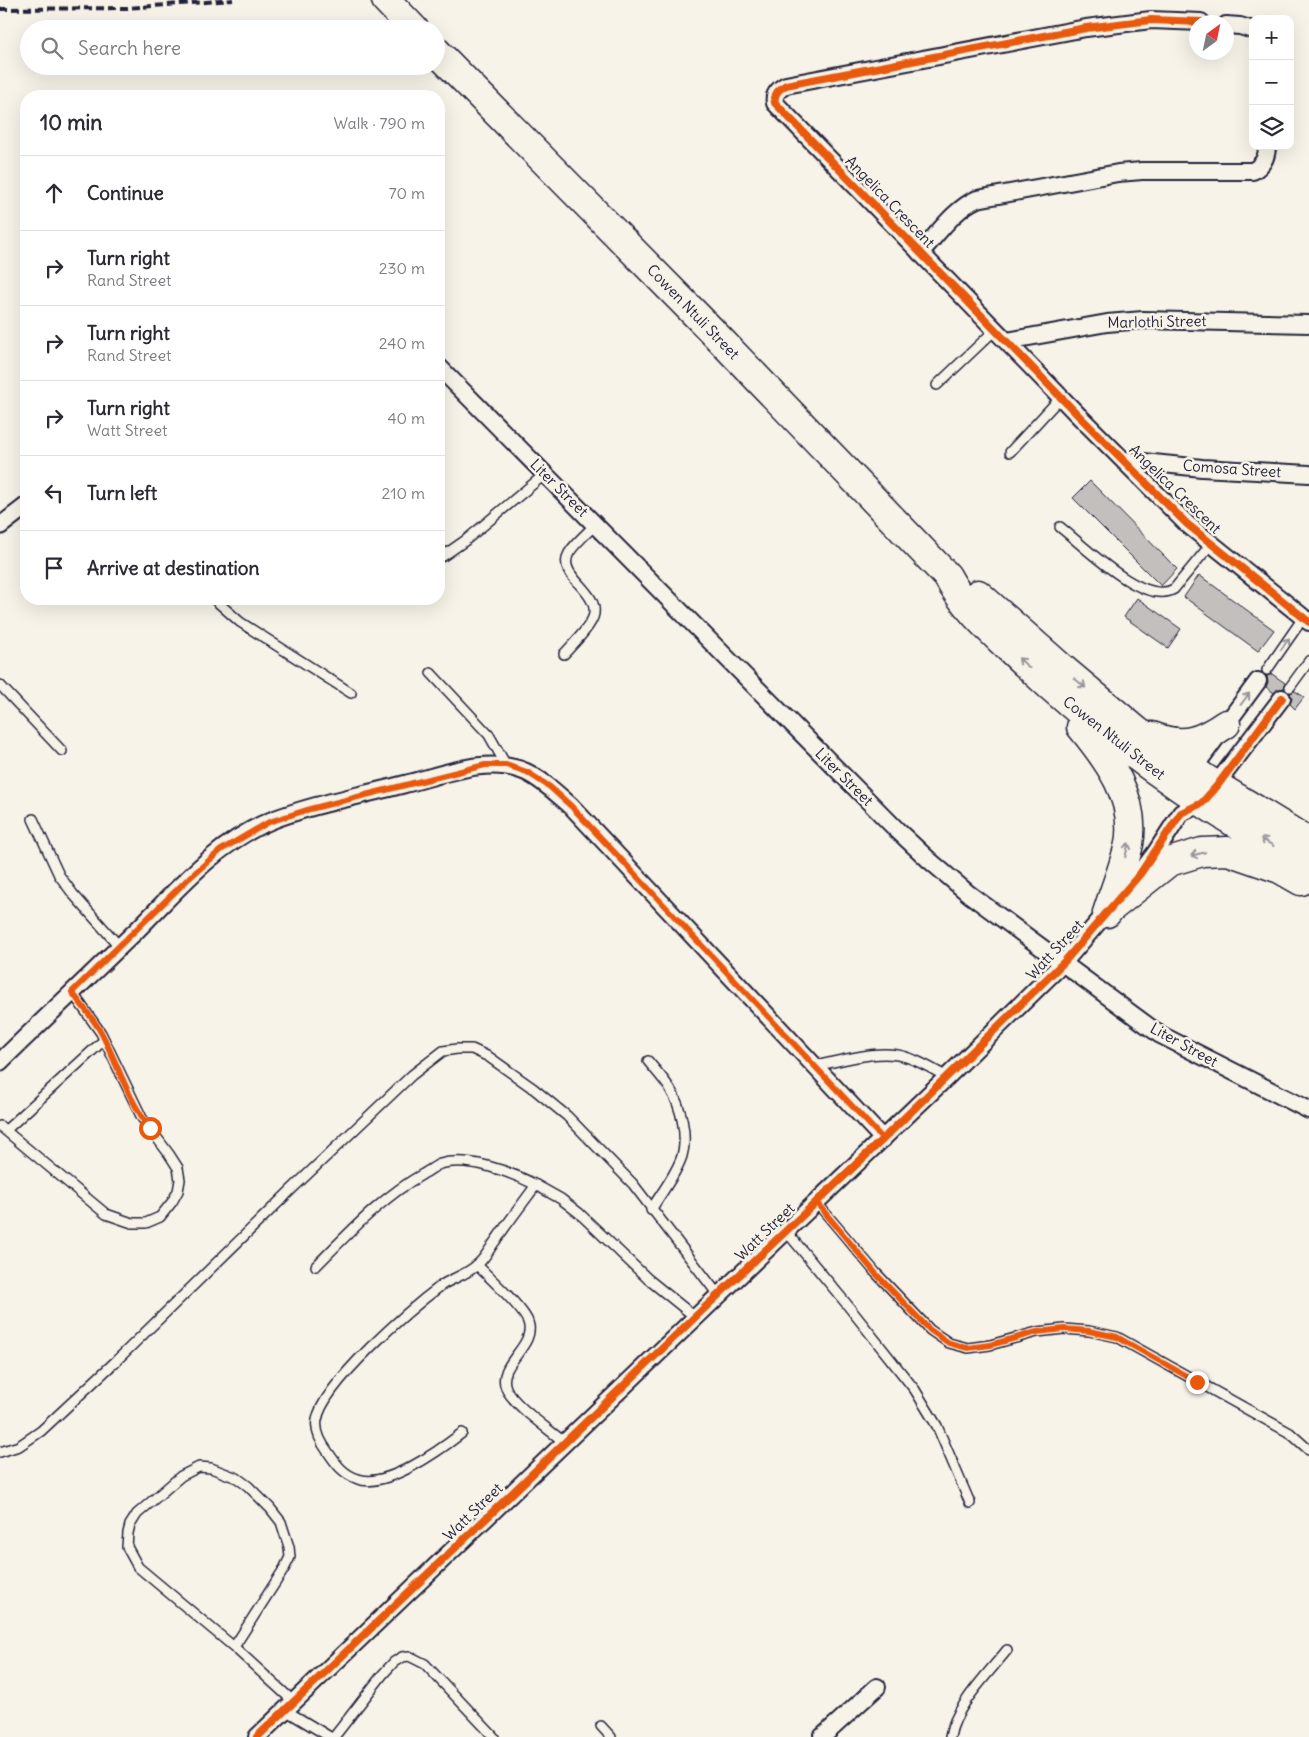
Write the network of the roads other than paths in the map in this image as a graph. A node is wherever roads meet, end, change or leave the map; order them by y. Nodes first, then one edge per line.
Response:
1 (386, 0) edge
2 (405, 20) edge
3 (1189, 22) edge
4 (1234, 26) edge
5 (1249, 29) edge
6 (445, 60) edge
7 (1268, 150) edge
8 (920, 253) junction
9 (1309, 324) edge
10 (1002, 335) junction
11 (445, 373) edge
12 (937, 386) dead end
13 (1060, 396) junction
14 (1010, 452) dead end
15 (1124, 460) junction
16 (545, 474) junction
17 (1309, 474) edge
18 (20, 511) edge
19 (595, 525) junction
20 (0, 526) edge
21 (1060, 527) dead end
22 (1211, 544) junction
23 (445, 555) edge
24 (947, 576) junction
25 (221, 605) edge
26 (1306, 620) edge
27 (564, 654) dead end
28 (1309, 661) edge
29 (431, 673) dead end
30 (1262, 676) joint
31 (0, 685) edge
32 (1048, 686) junction
33 (351, 693) dead end
34 (1286, 693) joint
35 (1226, 724) junction
36 (1137, 730) junction
37 (62, 751) dead end
38 (506, 765) junction
39 (1194, 792) junction
40 (33, 819) dead end
41 (1309, 842) edge
42 (1309, 867) edge
43 (1309, 885) edge
44 (1108, 911) junction
45 (120, 946) junction
46 (1064, 962) junction
47 (72, 992) junction
48 (104, 1040) junction
49 (648, 1061) dead end
50 (0, 1062) edge
51 (814, 1066) junction
52 (947, 1077) junction
53 (1309, 1110) edge
54 (3, 1128) edge
55 (883, 1139) junction
56 (536, 1185) junction
57 (816, 1202) junction
58 (651, 1210) junction
59 (786, 1231) junction
60 (477, 1265) junction
61 (316, 1266) dead end
62 (718, 1296) junction
63 (694, 1317) junction
64 (462, 1433) dead end
65 (565, 1443) junction
66 (1309, 1450) edge
67 (0, 1452) edge
68 (970, 1503) dead end
69 (234, 1647) junction
70 (1007, 1650) dead end
71 (877, 1687) dead end
72 (290, 1706) junction
73 (601, 1726) dead end
74 (265, 1734) edge
75 (330, 1737) edge
76 (334, 1737) edge
77 (494, 1737) edge
78 (611, 1737) edge
79 (822, 1737) edge
80 (950, 1737) edge

1 - 2 highway
3 - 8 street, Angelica Crescent
4 - 5 street
6 - 24 highway, Cowen Ntuli Street
7 - 8 street, Angelica Crescent
8 - 10 street, Angelica Crescent
9 - 10 street, Marlothi Street
10 - 12 lane
10 - 13 street, Angelica Crescent
11 - 16 street, Liter Street
13 - 14 lane
13 - 15 street, Angelica Crescent
15 - 17 street, Comosa Street
15 - 22 street, Angelica Crescent
16 - 19 street, Liter Street
16 - 23 lane
18 - 20 street
19 - 27 lane
19 - 46 street, Liter Street
21 - 22 lane
22 - 26 street, Angelica Crescent
32 -> 24 highway, Cowen Ntuli Street
24 -> 36 highway, Cowen Ntuli Street
25 - 33 lane
30 -> 26 lane, Watt Street
28 - 34 lane, Watt Street
29 - 38 lane
35 -> 30 street, Watt Street
31 - 37 lane
32 - 39 highway, Cowen Ntuli Street
44 -> 32 highway
34 - 39 street, Watt Street
35 - 36 highway
35 - 39 street, Watt Street
36 - 39 highway, Cowen Ntuli Street
38 - 45 street
38 - 51 street
39 - 41 highway, Cowen Ntuli Street
42 -> 39 highway, Cowen Ntuli Street
39 - 44 street, Watt Street
40 - 45 lane
43 -> 44 highway
44 - 46 street, Watt Street
45 - 47 street
46 - 52 street, Watt Street
46 - 53 street, Liter Street
47 - 48 lane
47 - 50 street
48 - 54 lane
48 - 54 lane
49 - 58 lane
51 - 52 lane
51 - 55 street
52 - 55 street, Watt Street
55 - 57 street, Watt Street
56 - 60 lane
56 - 61 lane
56 - 63 lane
57 - 59 street, Watt Street
57 - 66 lane
58 - 62 lane
58 - 67 lane
59 - 62 street, Watt Street
59 - 68 lane
60 - 64 lane
60 - 65 lane
62 - 63 street, Watt Street
63 - 65 street, Watt Street
65 - 72 street, Watt Street
69 - 69 lane
69 - 72 lane
70 - 80 lane
71 - 79 street
72 - 74 street, Watt Street
72 - 75 lane
73 - 78 lane
76 - 77 lane

